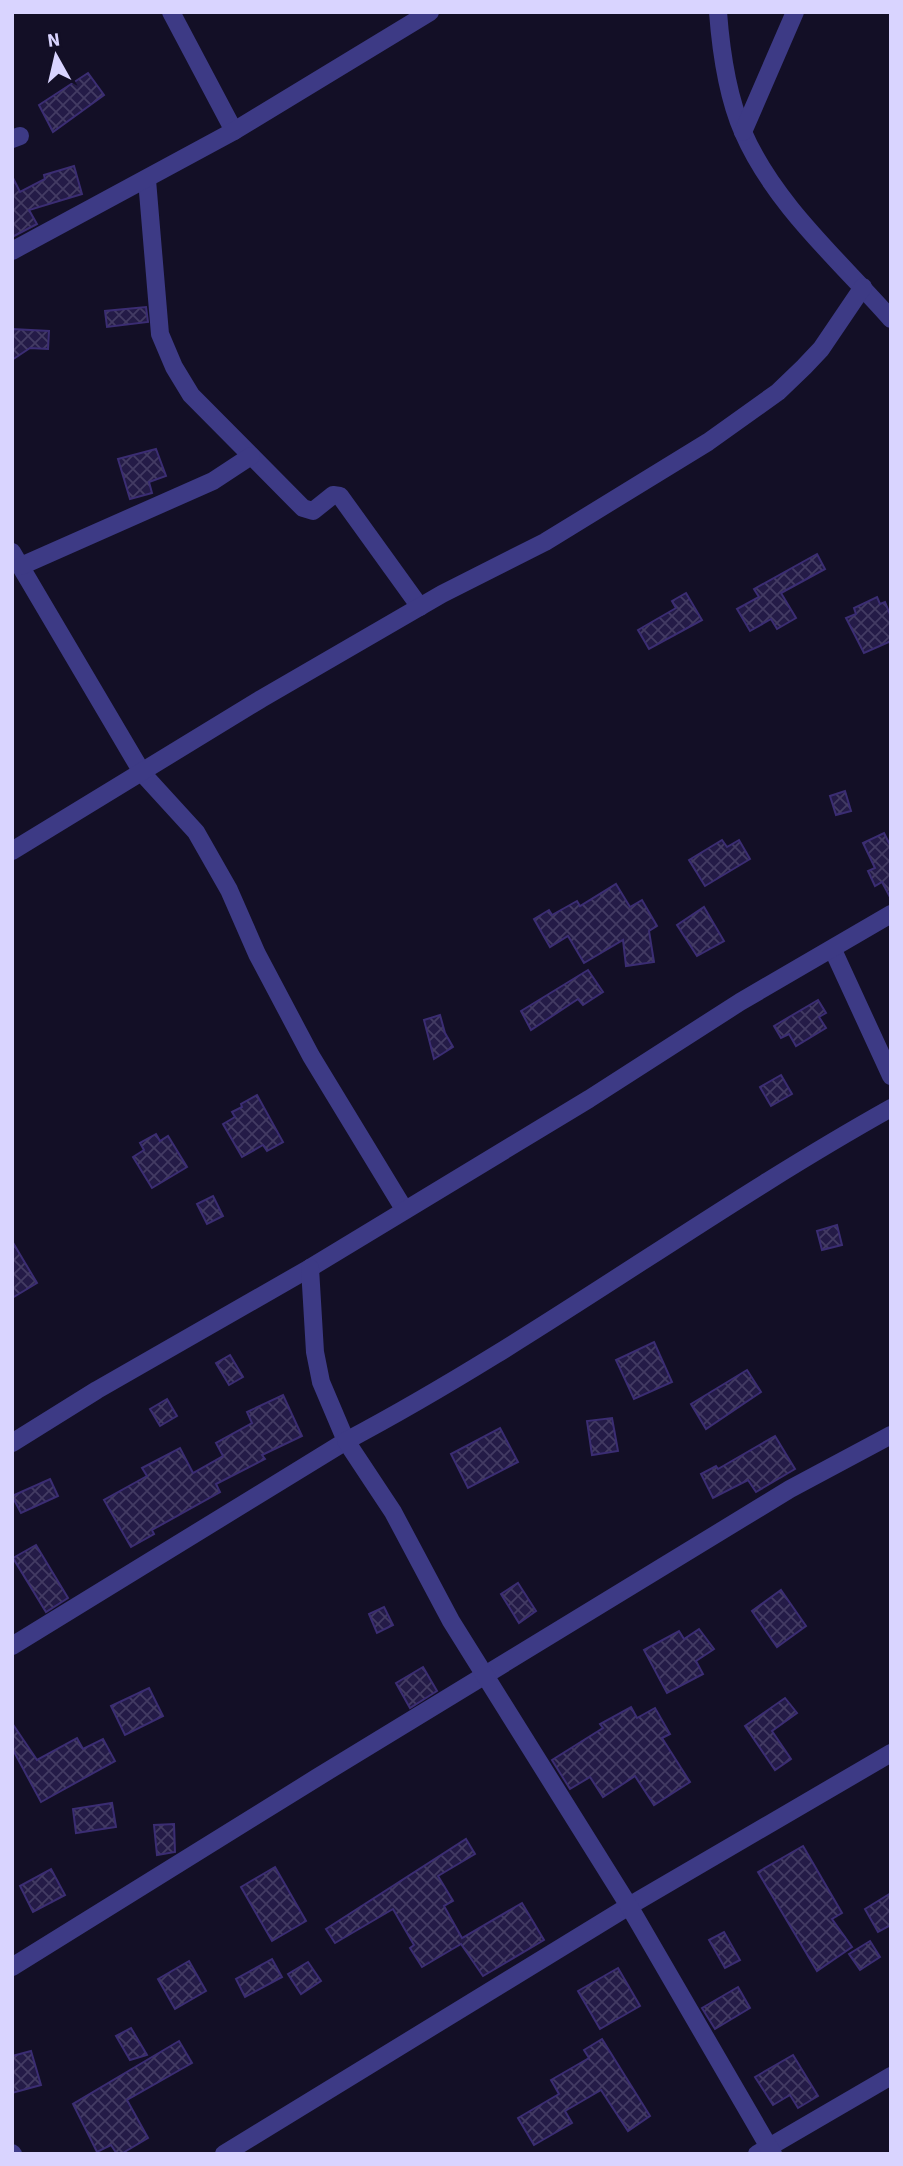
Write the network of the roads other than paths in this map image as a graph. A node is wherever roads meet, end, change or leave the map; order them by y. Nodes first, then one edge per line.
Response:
1 (172, 12) edge
2 (430, 12) edge
3 (718, 12) edge
4 (794, 12) edge
5 (234, 131) junction
6 (743, 132) junction
7 (147, 180) junction
8 (12, 251) edge
9 (863, 287) junction
10 (891, 319) edge
11 (251, 456) junction
12 (17, 559) edge
13 (420, 607) junction
14 (143, 774) junction
15 (12, 851) edge
16 (891, 914) edge
17 (833, 950) junction
18 (891, 1076) edge
19 (891, 1108) edge
20 (404, 1209) junction
21 (310, 1268) junction
22 (891, 1435) edge
23 (346, 1441) junction
24 (12, 1443) edge
25 (12, 1646) edge
26 (486, 1675) junction
27 (891, 1753) edge
28 (629, 1906) junction
29 (12, 1967) edge
30 (891, 2077) edge
31 (766, 2151) edge
32 (224, 2154) edge

1 - 5 street
2 - 5 street
3 - 6 street
4 - 6 street
5 - 7 street
6 - 9 street
7 - 8 street
7 - 11 street
9 - 10 street
9 - 13 street
11 - 12 street
11 - 13 street
12 - 14 street
13 - 14 street
14 - 15 street
14 - 20 street
16 - 17 street
17 - 18 street
17 - 20 street
19 - 23 street
20 - 21 street
21 - 23 street
21 - 24 street
22 - 26 street
23 - 25 street
23 - 26 street
26 - 28 street
26 - 29 street
27 - 28 street
28 - 31 street
28 - 32 street
30 - 31 street

